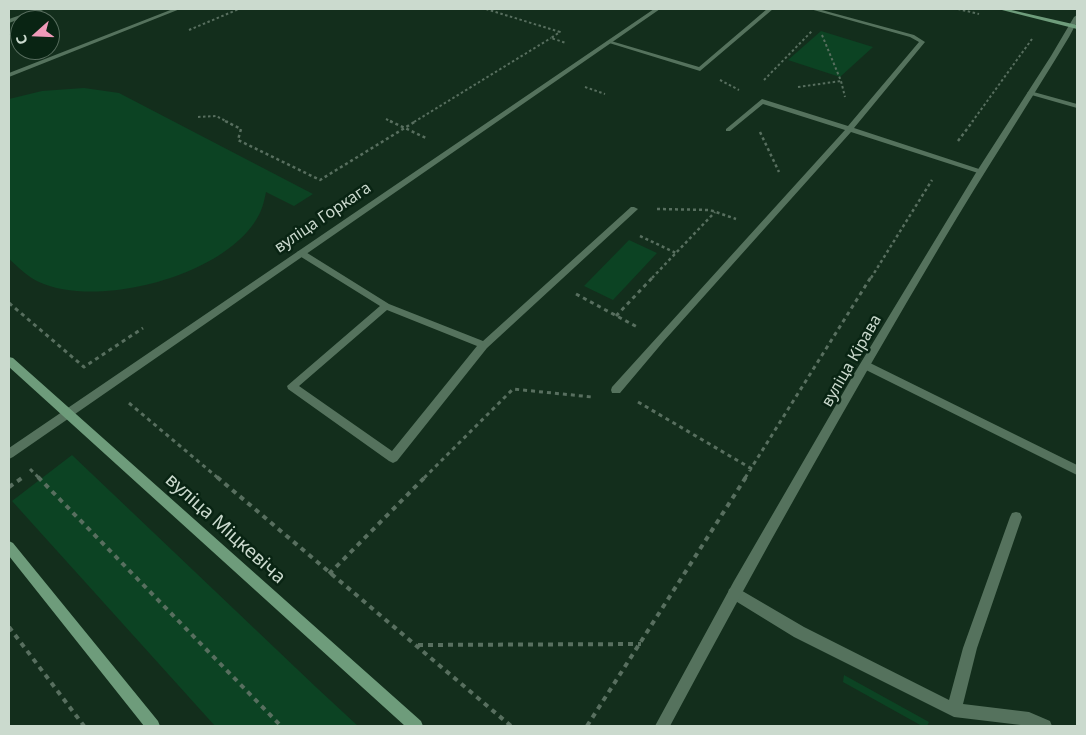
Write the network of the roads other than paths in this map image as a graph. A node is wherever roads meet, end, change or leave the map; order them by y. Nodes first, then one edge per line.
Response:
1 (42, 9) edge
2 (177, 9) edge
3 (657, 9) edge
4 (770, 9) edge
5 (813, 9) edge
6 (1001, 9) edge
7 (9, 20) edge
8 (1076, 23) edge
9 (609, 42) junction
10 (9, 75) edge
11 (1030, 93) junction
12 (1077, 106) edge
13 (850, 129) junction
14 (728, 130) dead end
15 (981, 172) junction
16 (634, 208) road end
17 (301, 253) junction
18 (386, 306) junction
19 (484, 345) junction
20 (9, 361) edge
21 (866, 365) junction
22 (616, 390) dead end
23 (67, 412) junction
24 (11, 453) edge
25 (1077, 470) edge
26 (1016, 517) dead end
27 (9, 547) edge
28 (734, 593) junction
29 (954, 710) junction
30 (153, 726) edge
31 (416, 726) edge
32 (662, 726) edge
33 (1044, 726) edge

1 - 7 street
2 - 10 street
3 - 9 street, вуліца Горкага
4 - 9 street
5 - 13 street
6 - 8 street
8 - 11 street, вуліца Кірава
9 - 17 street, вуліца Горкага
11 - 12 street
11 - 15 street, вуліца Кірава
13 - 14 street
13 - 15 street
13 - 22 street
15 - 21 street, вуліца Кірава
16 - 19 street
17 - 18 street
17 - 23 street, вуліца Горкага
18 - 19 street
18 - 19 street
20 - 23 street, вуліца Міцкевіча
21 - 25 street
21 - 28 street, вуліца Кірава
23 - 24 street, вуліца Горкага
23 - 31 street, вуліца Міцкевіча
26 - 29 street
27 - 30 street
28 - 29 street
28 - 32 street, вуліца Кірава
29 - 33 street

